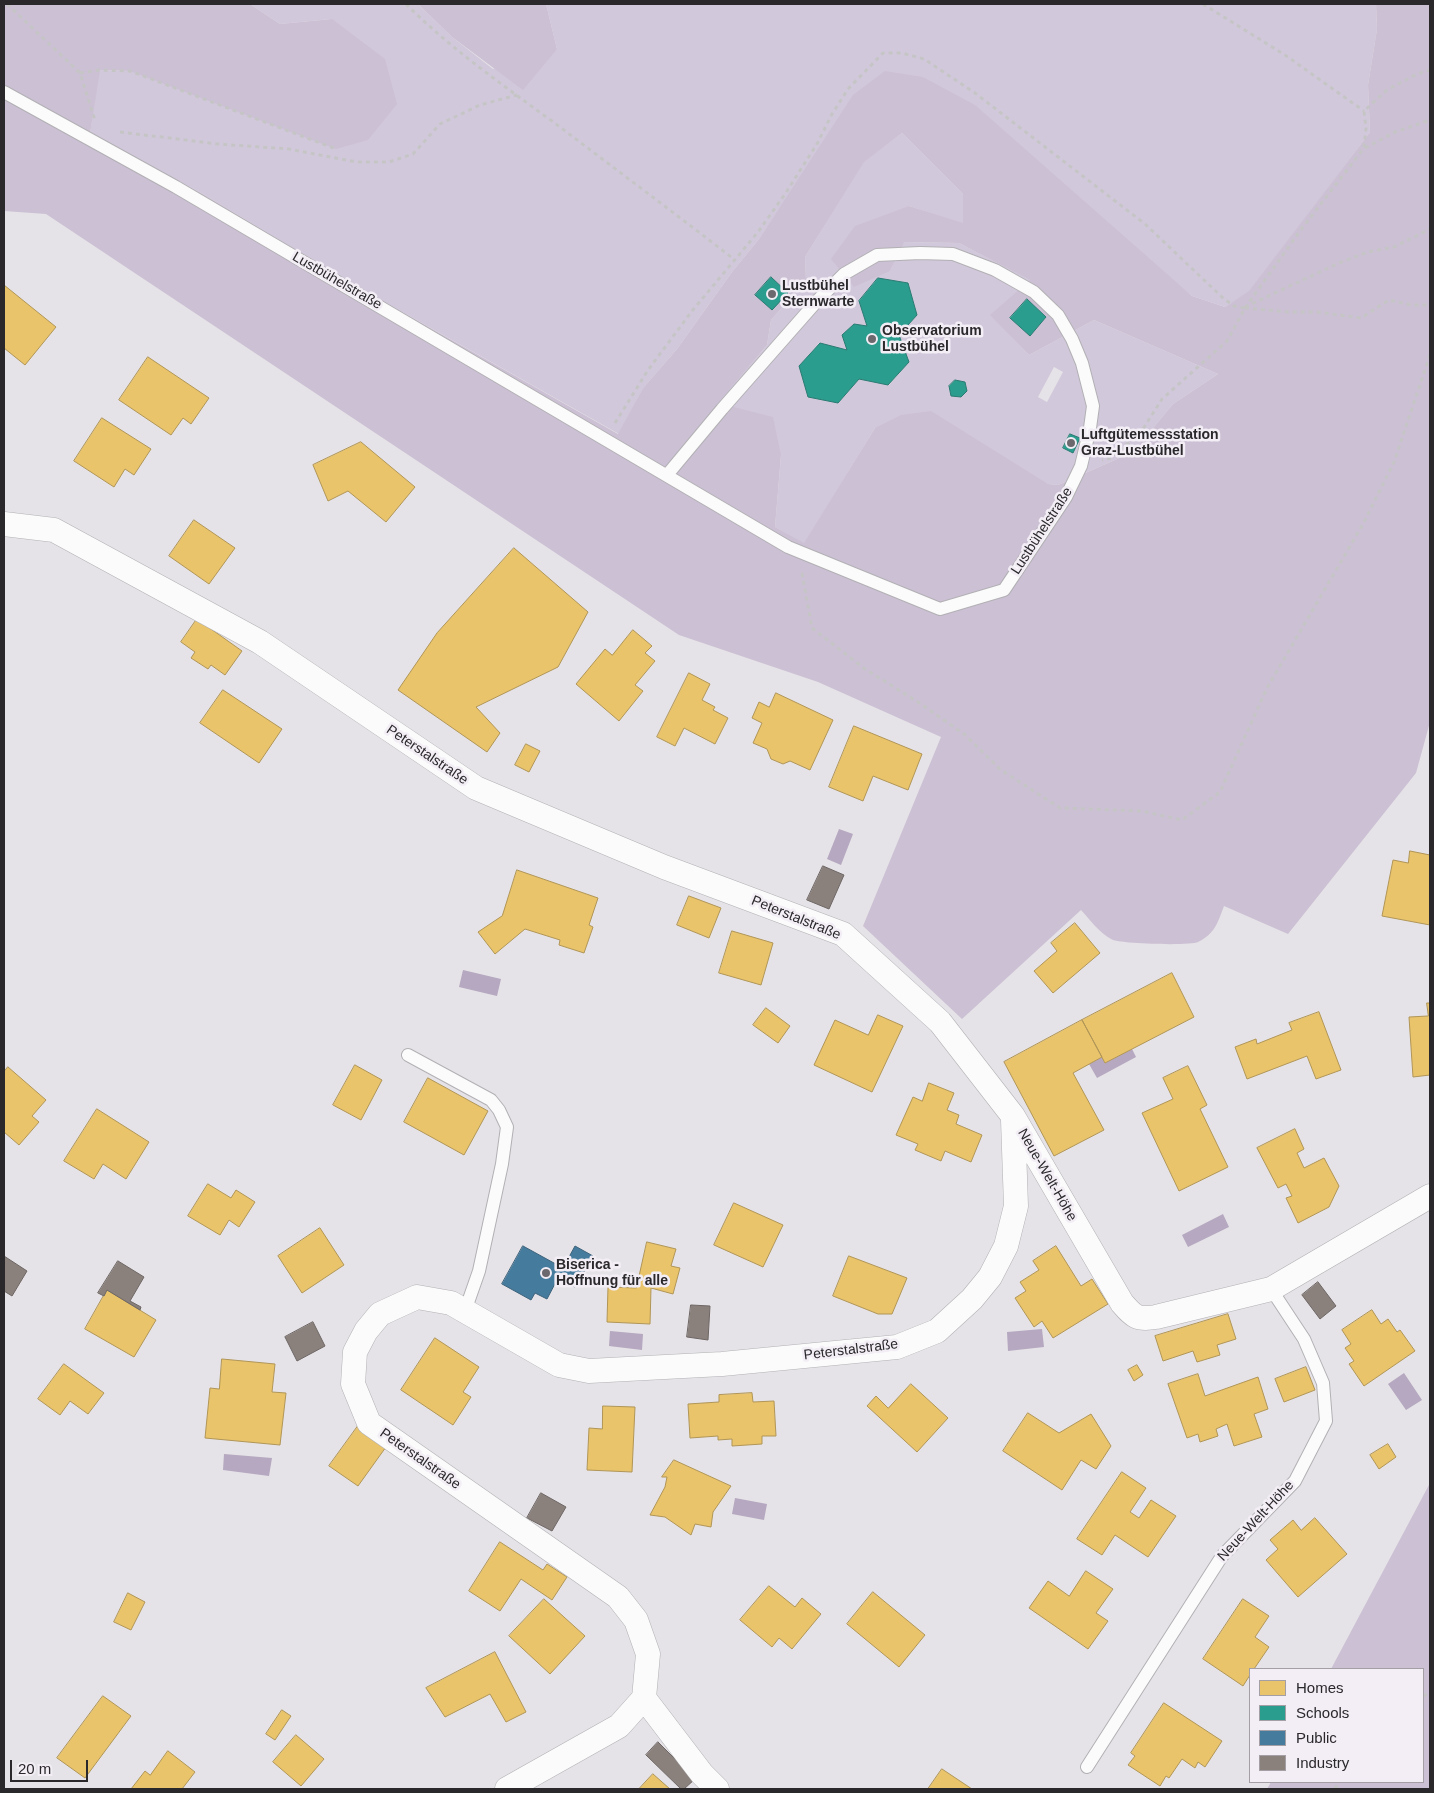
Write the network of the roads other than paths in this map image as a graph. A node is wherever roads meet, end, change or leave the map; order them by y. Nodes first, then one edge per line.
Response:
1 (4, 92) edge
2 (667, 475) junction
3 (4, 524) edge
4 (408, 1055) dead end
5 (1013, 1116) junction
6 (1430, 1196) edge
7 (1271, 1288) junction
8 (465, 1312) junction
9 (644, 1698) junction
10 (1087, 1767) dead end
11 (507, 1789) edge
12 (717, 1789) edge

1 - 2 lane, Lustbühelstraße
2 - 2 lane, Lustbühelstraße
3 - 5 street, Peterstalstraße
4 - 8 lane
5 - 7 street, Neue-Welt-Höhe
5 - 8 street, Peterstalstraße
6 - 7 street, Neue-Welt-Höhe
7 - 10 lane, Neue-Welt-Höhe
8 - 9 street, Peterstalstraße
9 - 11 street
9 - 12 street

